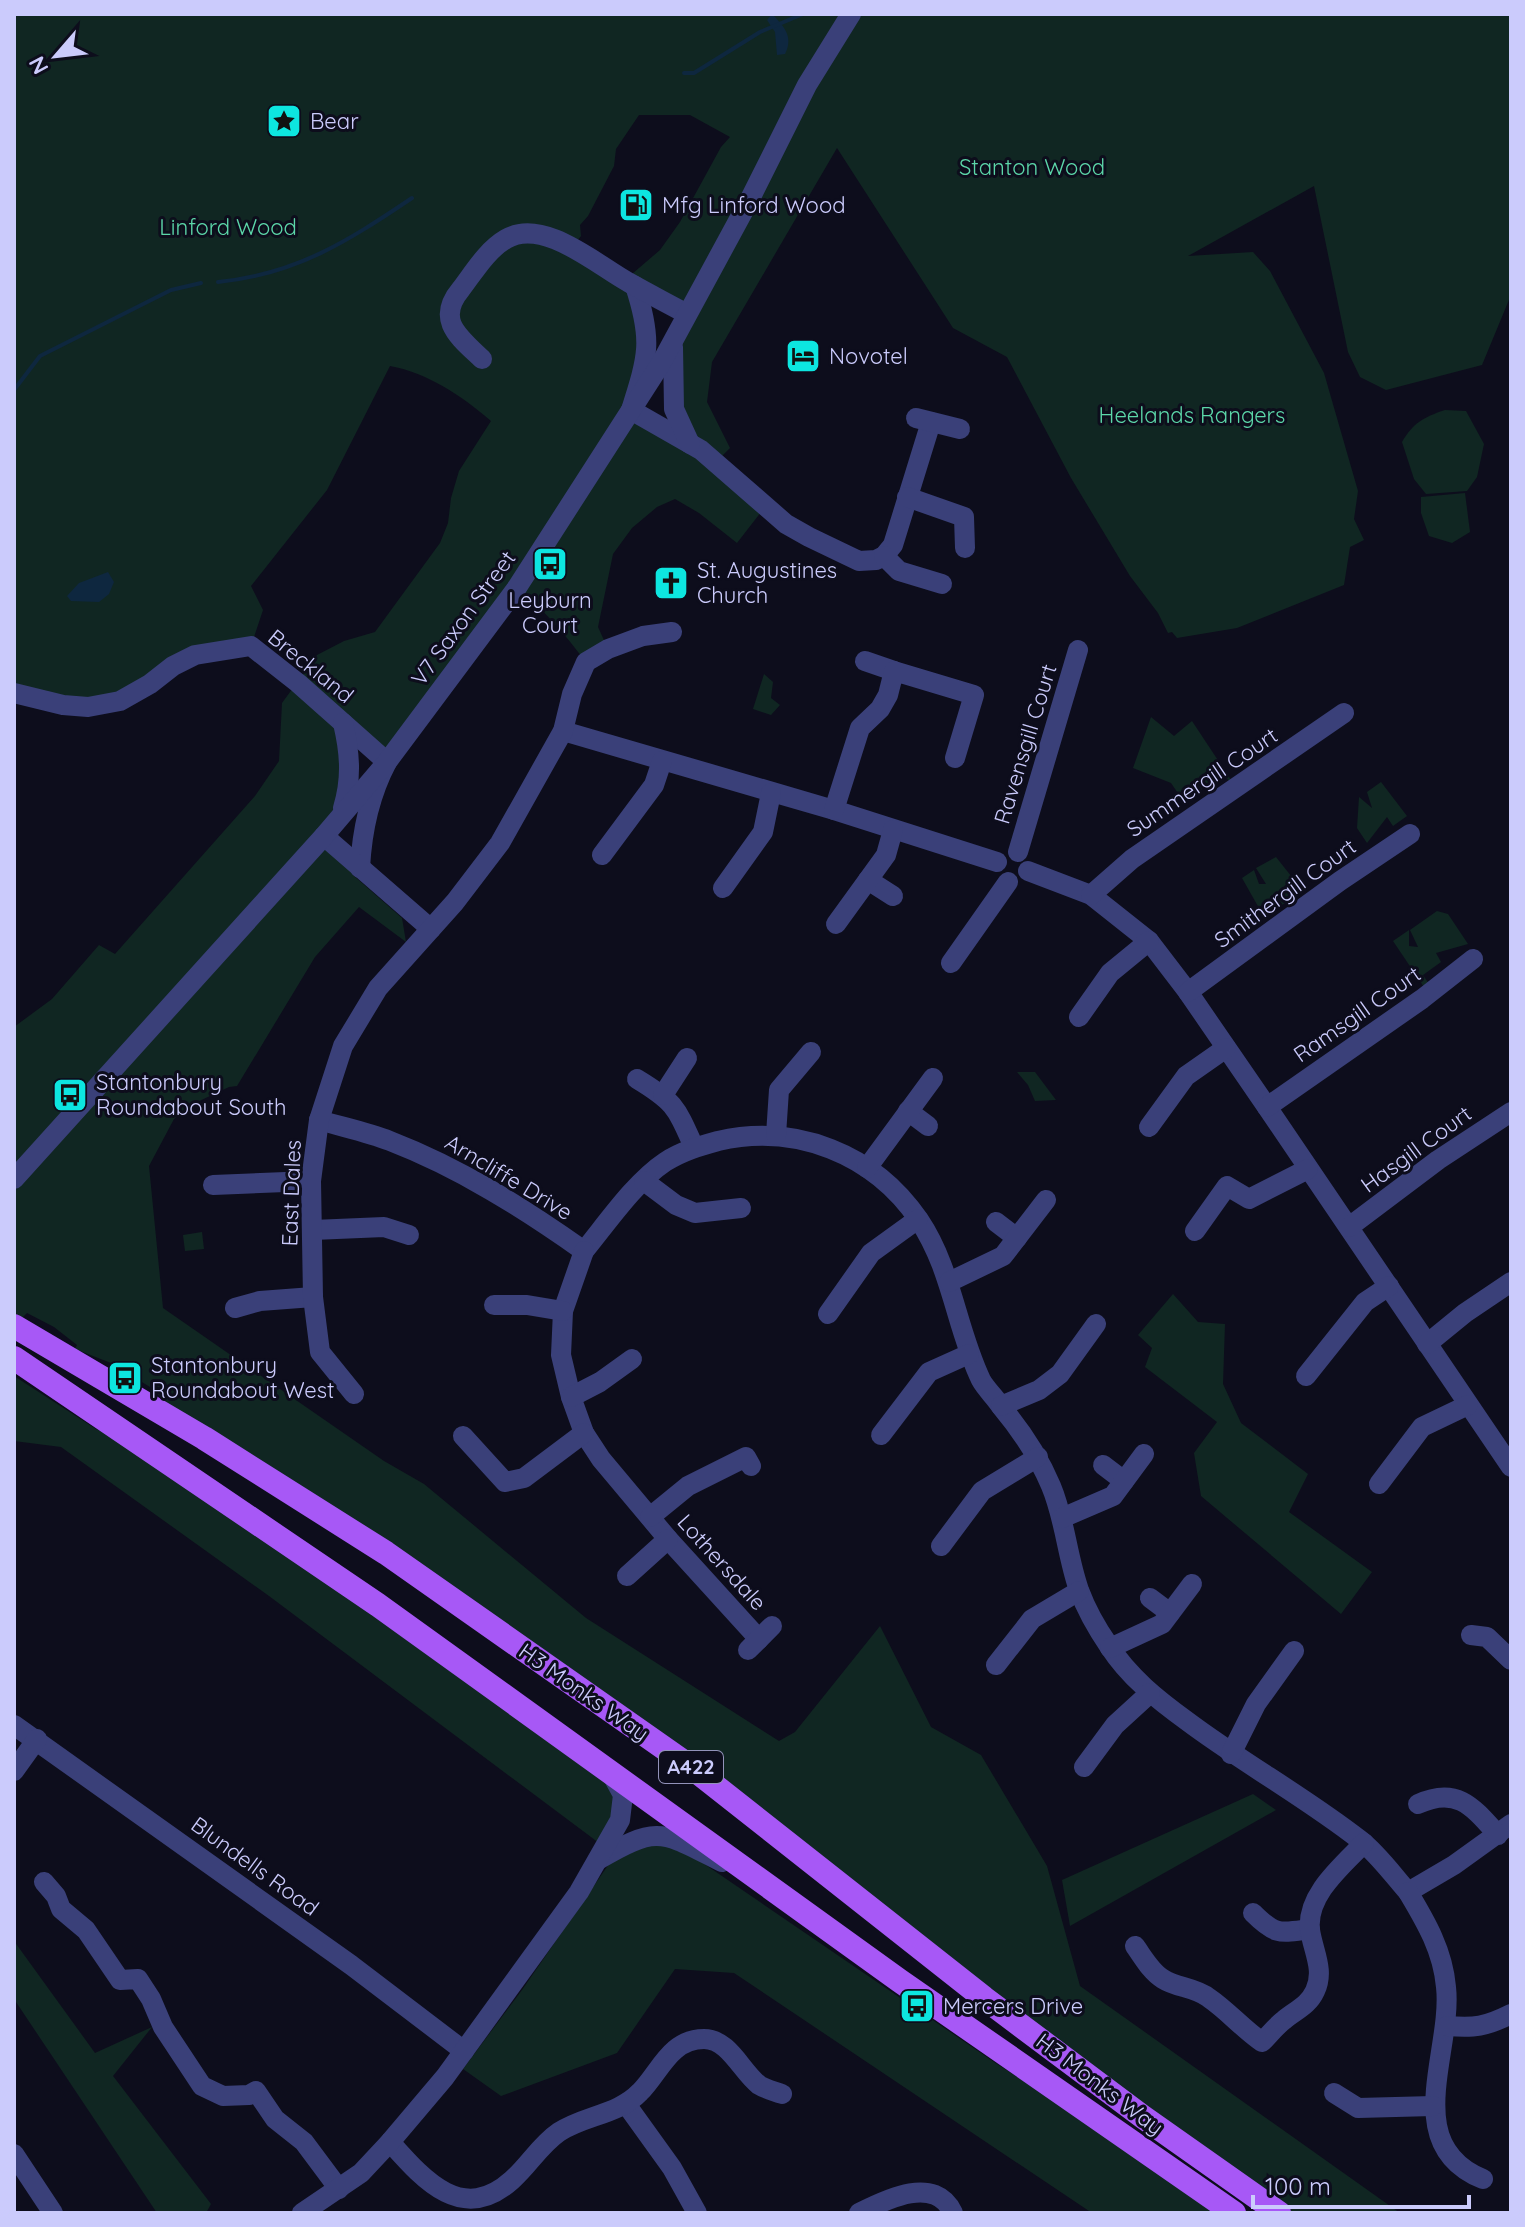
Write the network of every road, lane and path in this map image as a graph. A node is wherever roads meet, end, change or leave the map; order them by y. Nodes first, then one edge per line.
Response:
1 (851, 14) edge
2 (635, 286) junction
3 (687, 314) junction
4 (673, 339) junction
5 (482, 359) dead end
6 (631, 410) junction
7 (960, 429) dead end
8 (691, 444) junction
9 (907, 497) junction
10 (965, 548) dead end
11 (884, 556) junction
12 (942, 584) dead end
13 (672, 632) dead end
14 (1078, 650) dead end
15 (865, 661) dead end
16 (894, 671) junction
17 (14, 693) edge
18 (1344, 713) dead end
19 (343, 723) junction
20 (563, 731) junction
21 (955, 758) dead end
22 (662, 761) junction
23 (387, 762) junction
24 (771, 793) junction
25 (834, 810) junction
26 (340, 815) junction
27 (893, 830) junction
28 (1410, 834) dead end
29 (324, 836) junction
30 (1018, 852) junction
31 (602, 855) dead end
32 (997, 862) junction
33 (360, 868) junction
34 (1028, 871) junction
35 (868, 880) junction
36 (1008, 882) junction
37 (723, 888) dead end
38 (1091, 895) junction
39 (893, 896) dead end
40 (836, 924) dead end
41 (431, 929) junction
42 (1149, 941) junction
43 (1473, 959) dead end
44 (951, 963) dead end
45 (1188, 992) junction
46 (1079, 1017) dead end
47 (1226, 1048) junction
48 (811, 1052) dead end
49 (687, 1058) dead end
50 (933, 1078) dead end
51 (637, 1079) dead end
52 (663, 1095) junction
53 (1267, 1107) junction
54 (908, 1111) junction
55 (1511, 1112) edge
56 (319, 1120) junction
57 (928, 1126) dead end
58 (1149, 1127) dead end
59 (776, 1135) junction
60 (694, 1147) junction
61 (867, 1168) junction
62 (1308, 1169) junction
63 (17, 1176) edge
64 (311, 1181) junction
65 (644, 1181) junction
66 (213, 1185) dead end
67 (1046, 1200) dead end
68 (741, 1208) dead end
69 (918, 1219) junction
70 (996, 1222) dead end
71 (1349, 1227) junction
72 (313, 1230) junction
73 (1195, 1231) dead end
74 (409, 1235) dead end
75 (1017, 1238) junction
76 (584, 1251) junction
77 (949, 1282) junction
78 (1511, 1282) edge
79 (1389, 1286) junction
80 (313, 1297) junction
81 (494, 1305) dead end
82 (235, 1308) dead end
83 (563, 1311) junction
84 (828, 1314) dead end
85 (1096, 1324) dead end
86 (14, 1326) edge
87 (1427, 1344) junction
88 (969, 1354) junction
89 (14, 1358) edge
90 (632, 1359) dead end
91 (1306, 1376) dead end
92 (354, 1394) dead end
93 (571, 1397) junction
94 (1468, 1405) junction
95 (1001, 1406) junction
96 (584, 1433) junction
97 (881, 1435) dead end
98 (463, 1436) dead end
99 (1144, 1454) dead end
100 (745, 1455) dead end
101 (1038, 1457) junction
102 (1509, 1459) edge
103 (1103, 1465) dead end
104 (1124, 1481) junction
105 (1379, 1484) dead end
106 (650, 1517) junction
107 (1062, 1518) junction
108 (668, 1539) junction
109 (941, 1546) dead end
110 (627, 1576) dead end
111 (1192, 1584) dead end
112 (1079, 1591) junction
113 (1150, 1598) dead end
114 (1170, 1613) junction
115 (1471, 1635) dead end
116 (760, 1638) dead end
117 (1110, 1648) junction
118 (1294, 1651) dead end
119 (1511, 1660) edge
120 (996, 1665) dead end
121 (1150, 1693) junction
122 (14, 1725) edge
123 (37, 1739) junction
124 (1231, 1754) junction
125 (1084, 1767) dead end
126 (14, 1771) edge
127 (611, 1773) junction
128 (1418, 1804) dead end
129 (1505, 1829) edge
130 (1364, 1843) junction
131 (595, 1861) junction
132 (44, 1882) dead end
133 (765, 1883) junction
134 (1408, 1892) junction
135 (1253, 1913) dead end
136 (1310, 1929) junction
137 (1135, 1946) dead end
138 (1511, 2014) edge
139 (1447, 2026) junction
140 (464, 2051) junction
141 (1334, 2093) dead end
142 (782, 2094) dead end
143 (626, 2104) junction
144 (1433, 2106) junction
145 (390, 2142) junction
146 (14, 2154) edge
147 (1483, 2179) dead end
148 (339, 2189) junction
149 (488, 2204) edge
150 (53, 2213) edge
151 (302, 2213) edge
152 (697, 2213) edge
153 (859, 2213) edge
154 (953, 2213) edge
155 (1234, 2213) edge
156 (1279, 2213) edge

1 - 3 street, V7 Saxon Street
2 - 3 street
2 - 5 street
2 - 6 street
3 - 4 street, V7 Saxon Street
4 - 6 street, V7 Saxon Street
4 - 8 street
6 - 8 street
6 - 23 street, V7 Saxon Street
7 - 9 street
8 - 11 street
9 - 10 street
9 - 11 street
11 - 12 street
13 - 20 street, East Dales
14 - 30 street, Ravensgill Court
15 - 16 street
16 - 21 street
16 - 25 street
17 - 19 street, Breckland
18 - 38 street, Summergill Court
19 - 23 street, Breckland
19 - 26 street
20 - 22 street
20 - 41 street, East Dales
22 - 24 street
22 - 31 street
23 - 26 street, V7 Saxon Street
23 - 33 street
24 - 25 street
24 - 37 street
25 - 27 street
26 - 29 street, V7 Saxon Street
27 - 32 street
27 - 35 street
28 - 45 street, Smithergill Court
29 - 33 street
29 - 63 street, V7 Saxon Street
30 - 32 street
30 - 34 street
32 - 36 street
33 - 41 street
34 - 36 street
34 - 38 street
35 - 39 street
35 - 40 street
36 - 44 street
38 - 42 street
41 - 56 street, East Dales
42 - 45 street
42 - 46 street
43 - 53 street, Ramsgill Court
45 - 47 street
47 - 53 street
47 - 58 street
48 - 59 street
49 - 52 street
50 - 54 street
51 - 52 street
52 - 60 street
53 - 62 street
54 - 57 street
54 - 61 street
55 - 71 street, Hasgill Court
56 - 64 street, East Dales
56 - 76 street, Arncliffe Drive
59 - 60 street, Arncliffe Drive
59 - 61 street, Arncliffe Drive
60 - 65 street, Arncliffe Drive
61 - 69 street, Arncliffe Drive
62 - 71 street
62 - 73 street
64 - 66 street
64 - 72 street, East Dales
65 - 68 street
65 - 76 street, Arncliffe Drive
67 - 75 street
69 - 77 street, Arncliffe Drive
69 - 84 street
70 - 75 street
71 - 79 street
72 - 74 street
72 - 80 street, East Dales
75 - 77 street
76 - 83 street, Lothersdale
77 - 88 street, Arncliffe Drive
78 - 87 street
79 - 87 street
79 - 91 street
80 - 82 street
80 - 92 street, East Dales
81 - 83 street
83 - 93 street, Lothersdale
85 - 95 street
86 - 156 main road, H3 Monks Way / A422
87 - 94 street
88 - 95 street, Arncliffe Drive
88 - 97 street
89 - 127 main road, H3 Monks Way / A422
90 - 93 street
93 - 96 street, Lothersdale
94 - 102 street
94 - 105 street
95 - 101 street, Arncliffe Drive
96 - 98 street
96 - 106 street, Lothersdale
99 - 104 street
100 - 106 street
101 - 107 street, Arncliffe Drive
101 - 109 street
103 - 104 street
104 - 107 street
106 - 108 street, Lothersdale
107 - 112 street, Arncliffe Drive
108 - 110 street
108 - 116 street, Lothersdale
111 - 114 street
112 - 117 street, Arncliffe Drive
112 - 120 street
113 - 114 street
114 - 117 street
115 - 119 street
117 - 121 street, Arncliffe Drive
118 - 124 street
121 - 124 street, Arncliffe Drive
121 - 125 street
122 - 123 street, Blundells Road
123 - 126 street
123 - 140 street, Blundells Road
124 - 130 street, Arncliffe Drive
127 - 131 street
127 - 133 main road, H3 Monks Way / A422
128 - 129 street
129 - 134 street
130 - 134 street, Arncliffe Drive
130 - 136 street
131 - 133 street
131 - 140 street
132 - 148 street
133 - 155 main road, H3 Monks Way / A422
134 - 139 street, Arncliffe Drive
135 - 136 street
136 - 137 street
138 - 139 street
139 - 144 street, Arncliffe Drive
140 - 145 street
141 - 144 street
142 - 143 street
143 - 149 street
143 - 152 street
144 - 147 street
145 - 148 street
145 - 149 street
146 - 150 street
148 - 151 street
153 - 154 street

